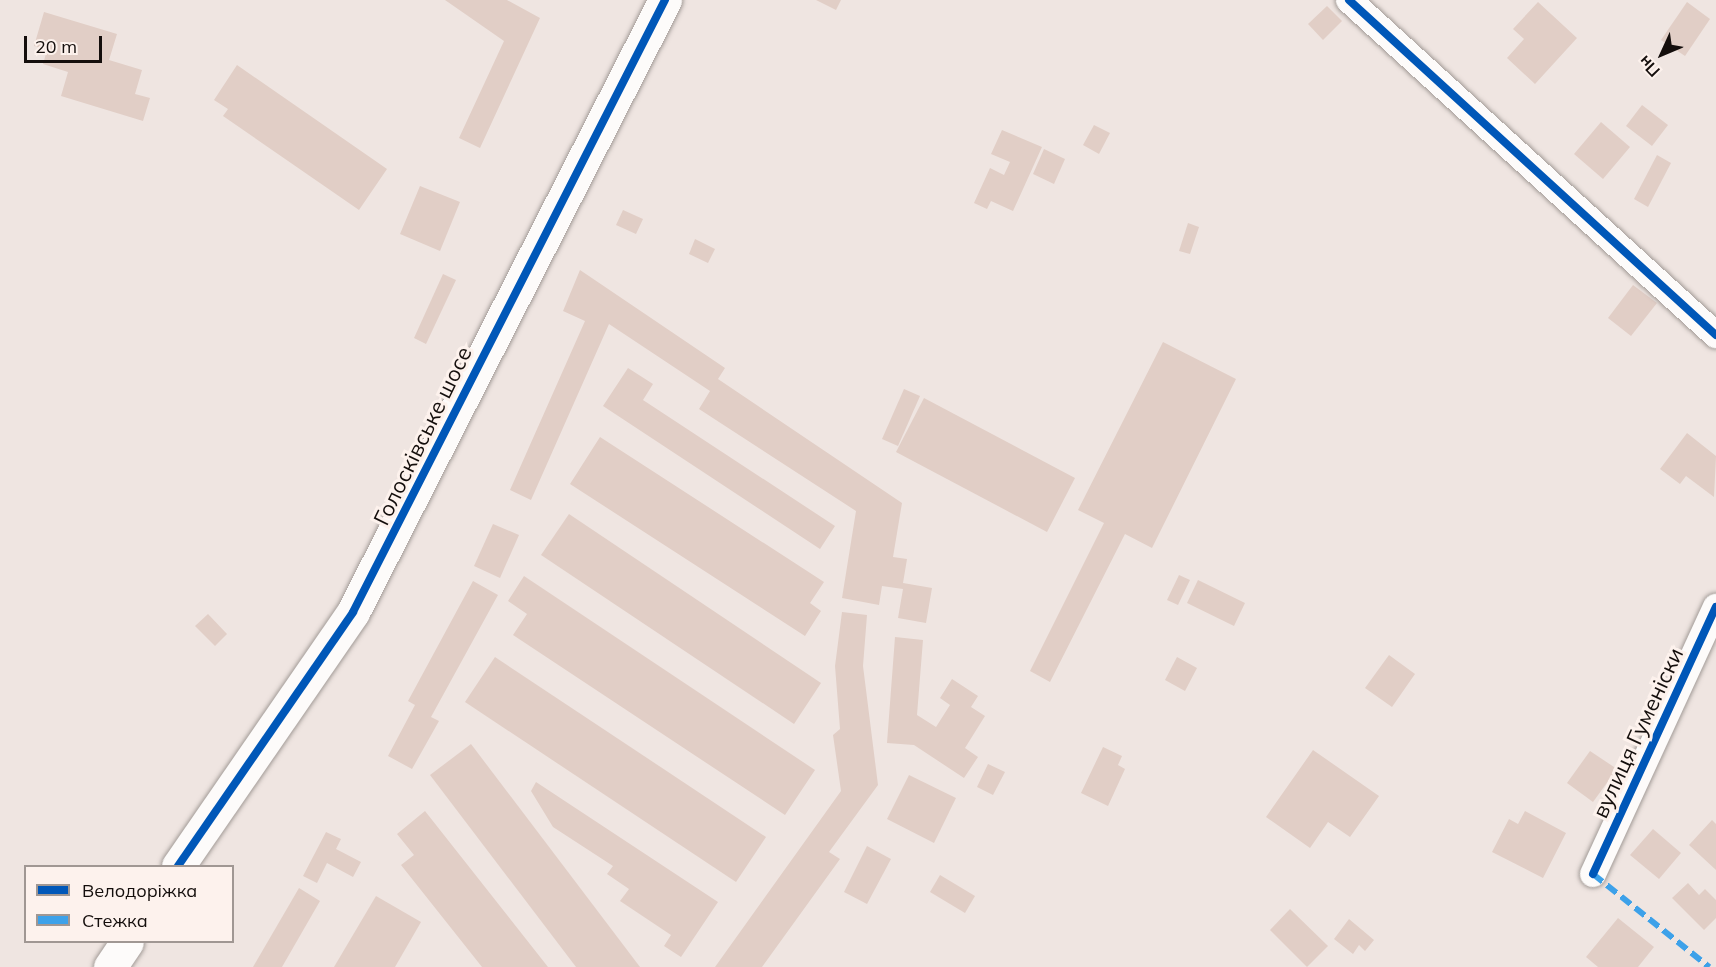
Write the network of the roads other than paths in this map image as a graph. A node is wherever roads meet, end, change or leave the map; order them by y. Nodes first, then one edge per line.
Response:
1 (665, 0) edge
2 (1349, 0) edge
3 (1716, 335) edge
4 (1716, 607) edge
5 (179, 865) edge
6 (1593, 874) dead end
7 (126, 943) edge
8 (110, 967) edge

1 - 5 street, Голосківське шосе
2 - 3 street
4 - 6 street, вулиця Гуменіски
7 - 8 street

